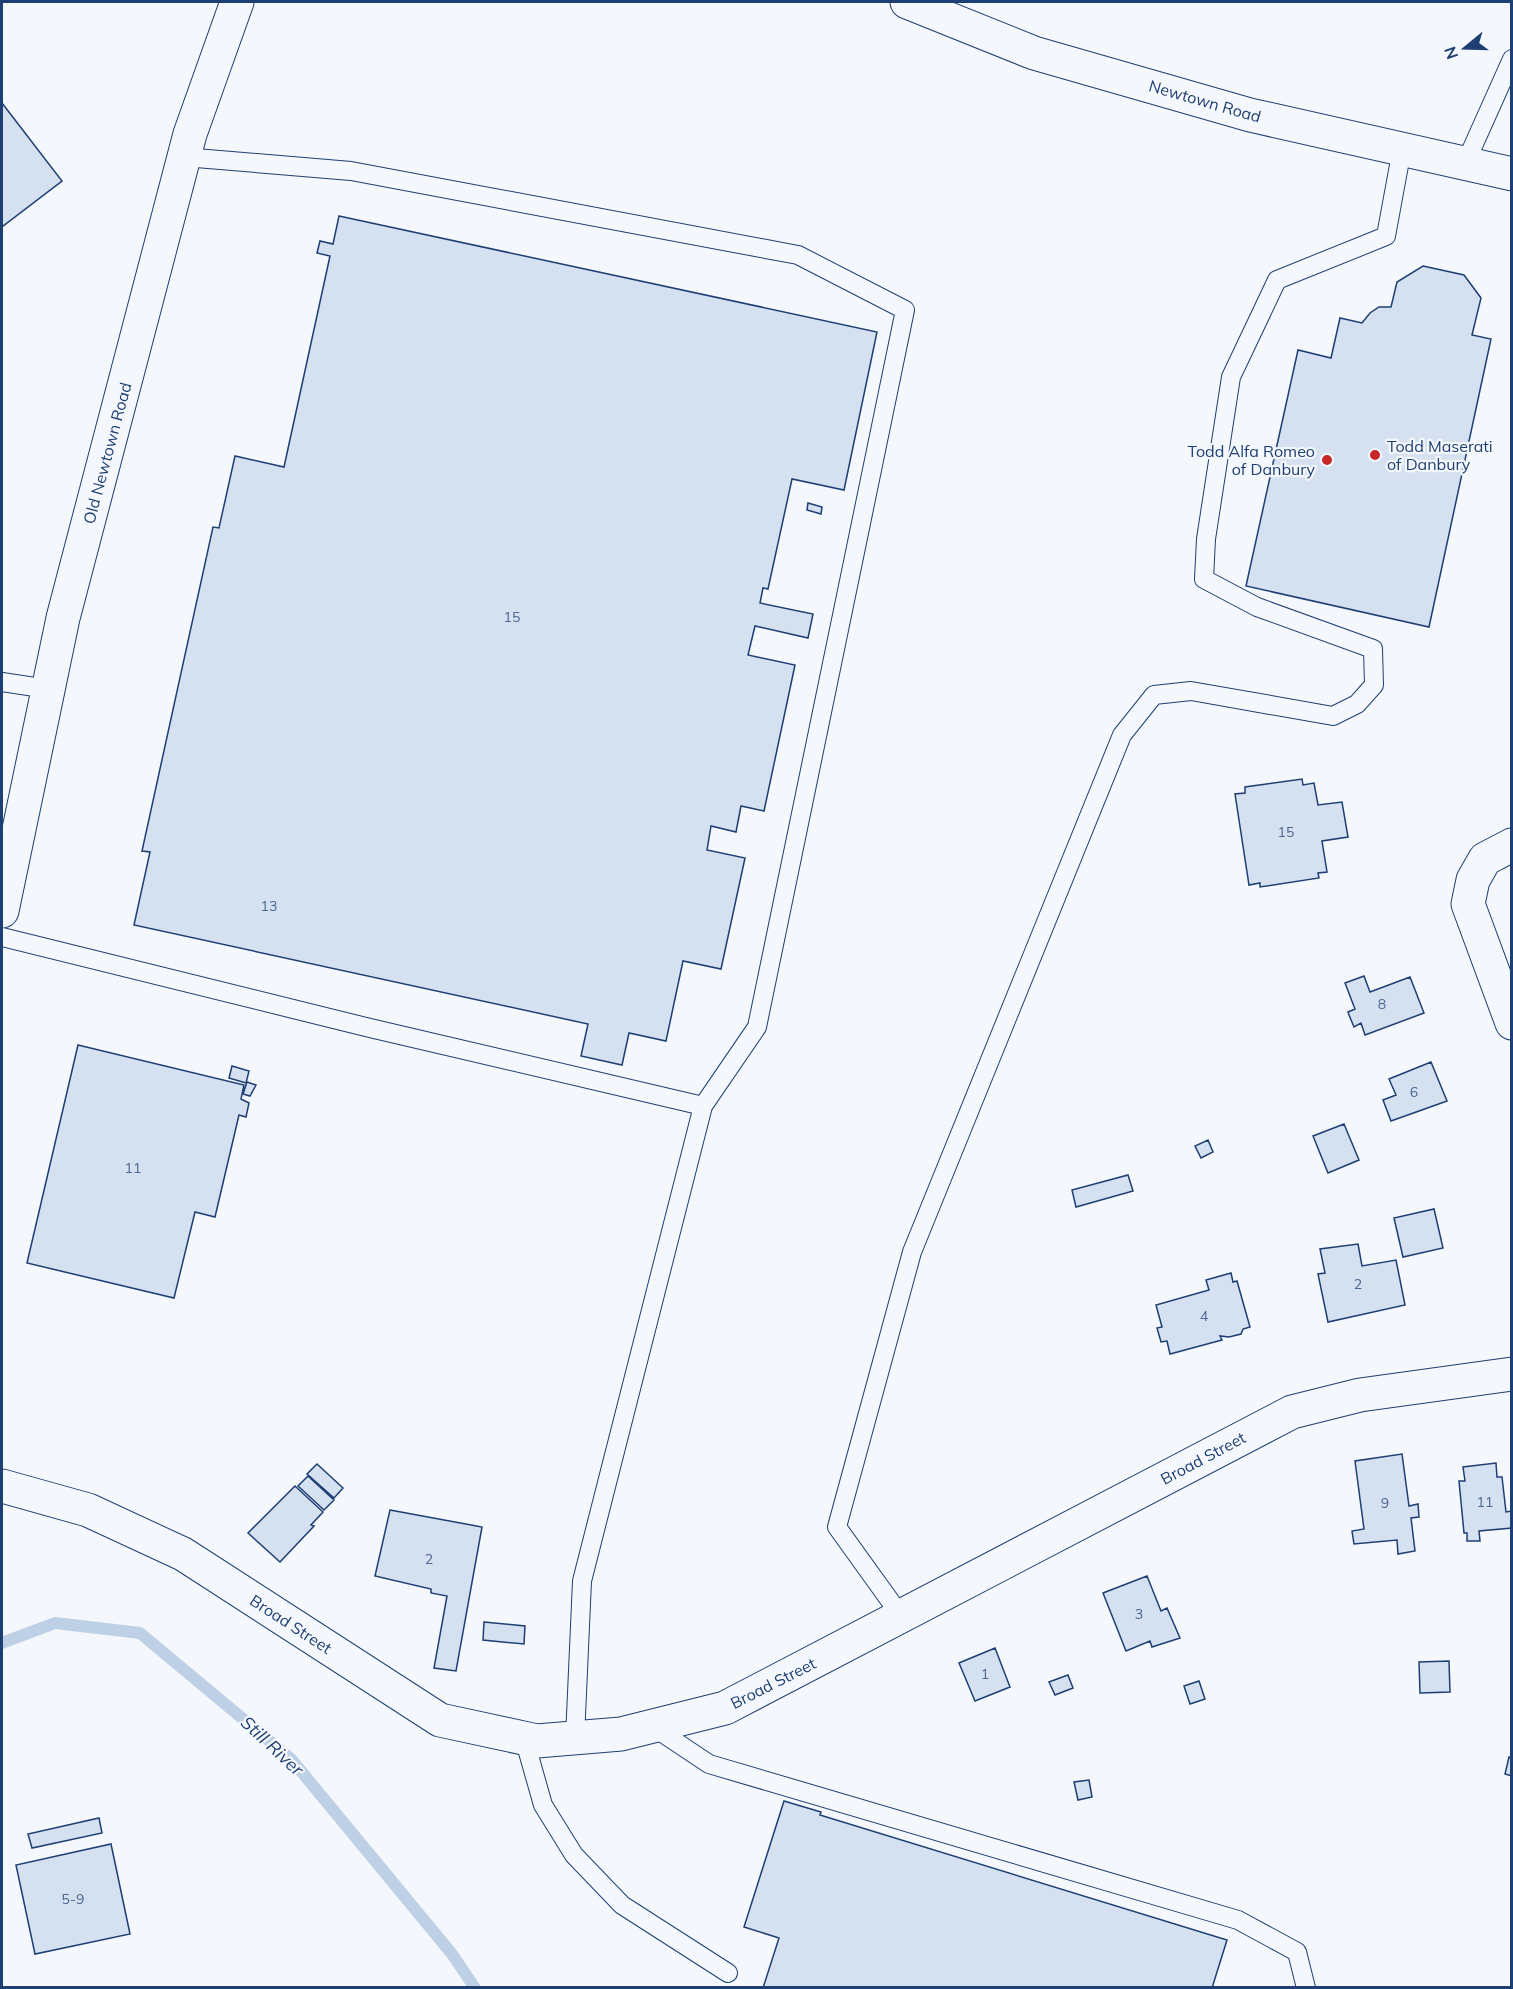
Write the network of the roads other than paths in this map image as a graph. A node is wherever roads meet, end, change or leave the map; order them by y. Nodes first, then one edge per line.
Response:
1 (237, 2) edge
2 (907, 2) edge
3 (1512, 59) edge
4 (1402, 149) junction
5 (184, 157) junction
6 (1465, 164) junction
7 (1512, 174) edge
8 (2, 682) edge
9 (48, 688) junction
10 (1512, 845) edge
11 (2, 910) edge
12 (2, 937) edge
13 (1512, 1023) edge
14 (703, 1106) junction
15 (1512, 1374) edge
16 (2, 1486) edge
17 (901, 1616) junction
18 (652, 1726) junction
19 (524, 1738) junction
20 (575, 1738) junction
21 (728, 1973) dead end
22 (1306, 1988) edge

1 - 5 street, Old Newtown Road
2 - 4 street, Newtown Road
3 - 6 lane
4 - 6 street, Newtown Road
4 - 17 lane
5 - 9 street, Old Newtown Road
5 - 14 lane
6 - 7 street, Newtown Road
8 - 9 lane
9 - 11 street, Old Newtown Road
10 - 13 street
12 - 14 lane
14 - 20 lane
15 - 17 street, Broad Street
16 - 19 street, Broad Street
17 - 18 street, Broad Street
18 - 20 street, Broad Street
18 - 22 lane
19 - 20 street, Broad Street
19 - 21 lane

